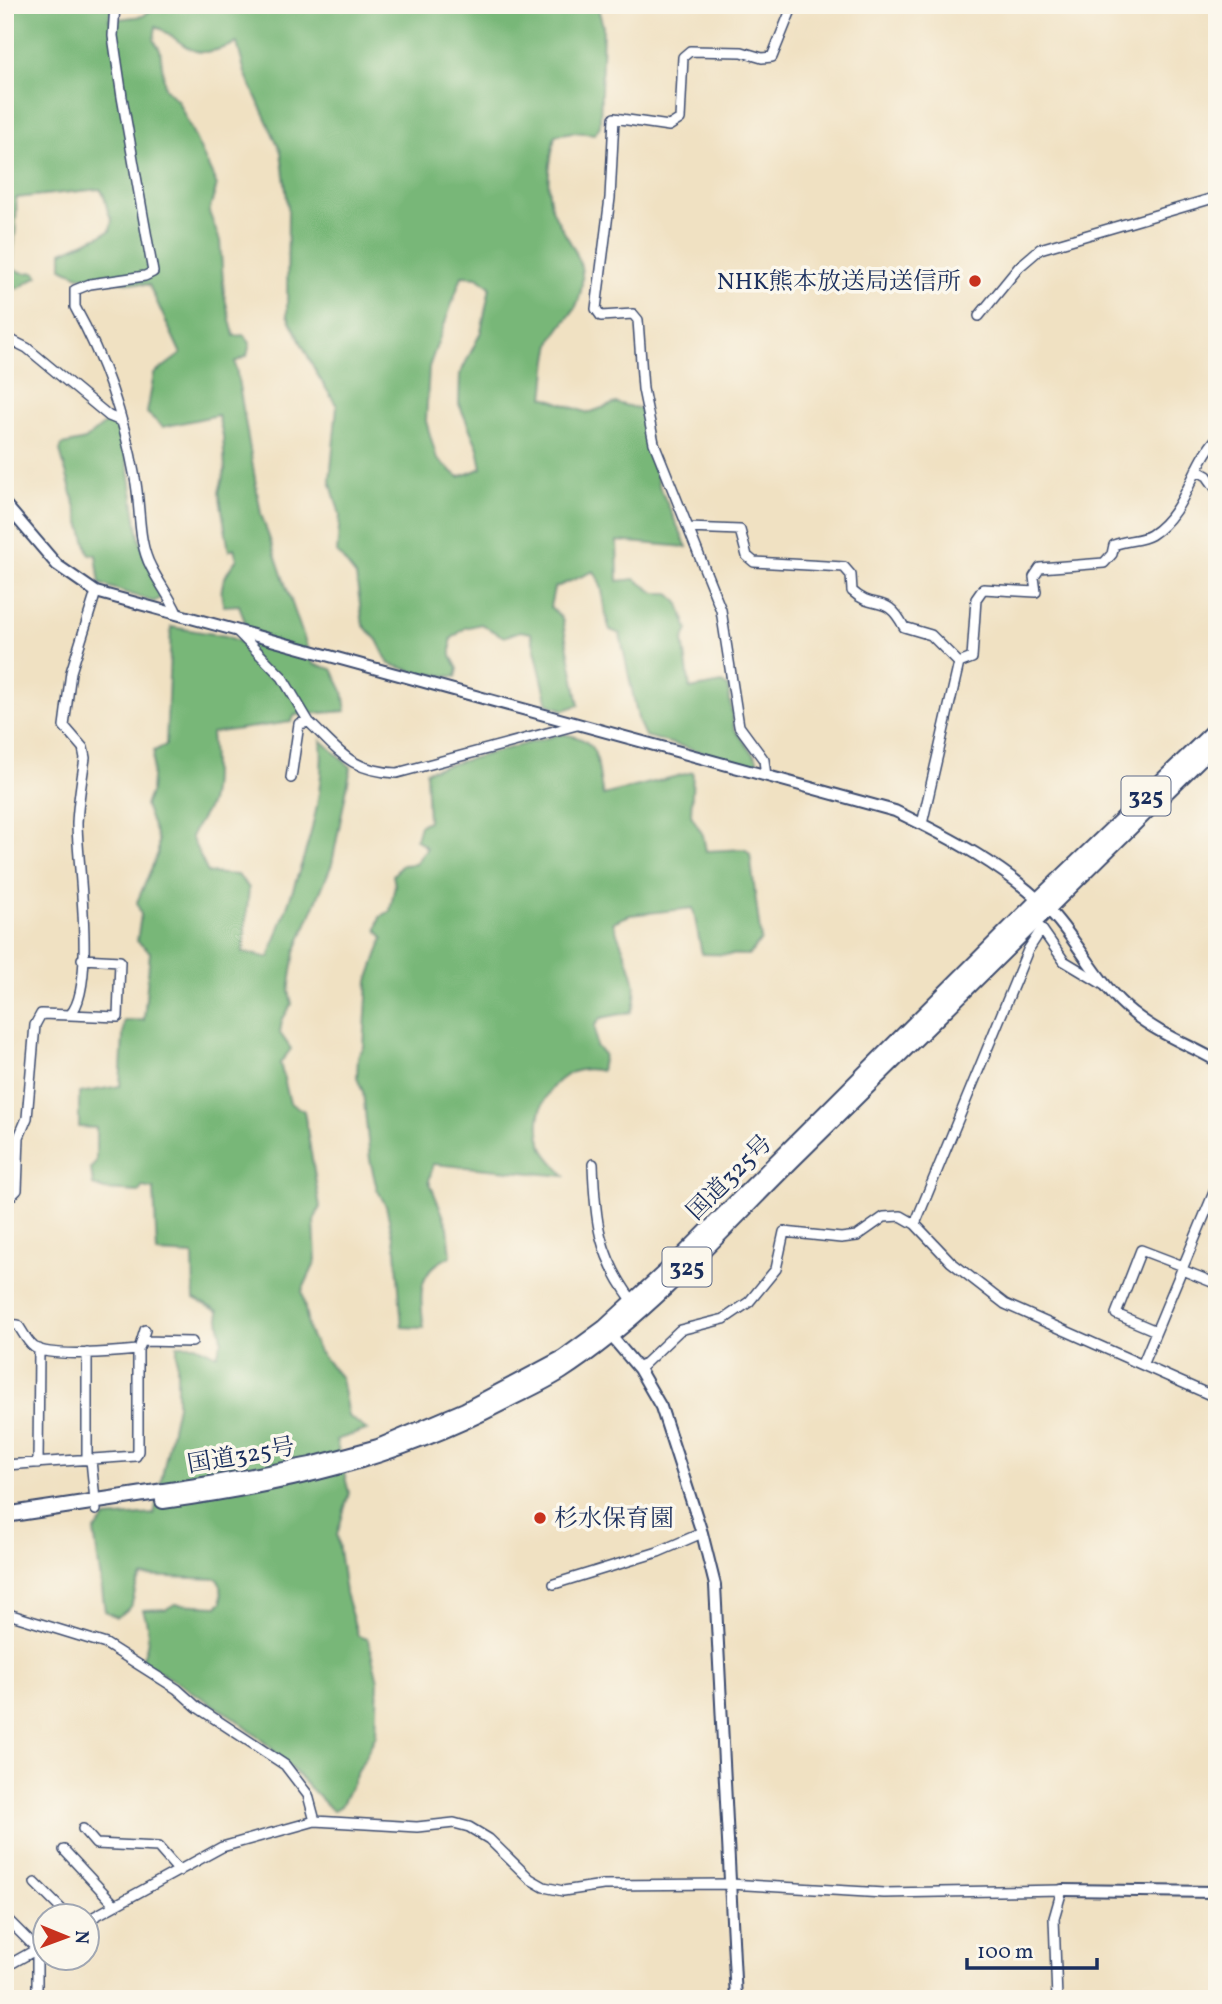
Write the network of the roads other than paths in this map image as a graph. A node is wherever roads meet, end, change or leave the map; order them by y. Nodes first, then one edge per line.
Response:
1 (115, 5) edge
2 (793, 5) edge
3 (1217, 197) edge
4 (979, 316) dead end
5 (5, 337) edge
6 (121, 421) junction
7 (1217, 438) edge
8 (1196, 470) junction
9 (1217, 490) edge
10 (5, 504) edge
11 (688, 528) junction
12 (96, 592) junction
13 (177, 613) junction
14 (235, 629) junction
15 (959, 663) junction
16 (309, 722) junction
17 (577, 725) junction
18 (1217, 728) edge
19 (1217, 742) edge
20 (766, 776) junction
21 (292, 778) dead end
22 (922, 824) junction
23 (1042, 914) junction
24 (82, 959) junction
25 (1108, 988) junction
26 (70, 1015) junction
27 (1217, 1061) edge
28 (593, 1164) dead end
29 (1217, 1185) edge
30 (5, 1202) edge
31 (915, 1224) junction
32 (1182, 1268) junction
33 (1217, 1284) edge
34 (632, 1300) junction
35 (5, 1324) edge
36 (145, 1330) dead end
37 (1156, 1331) junction
38 (608, 1332) junction
39 (192, 1342) dead end
40 (140, 1346) junction
41 (39, 1349) junction
42 (87, 1353) junction
43 (1143, 1363) junction
44 (639, 1369) junction
45 (1217, 1398) edge
46 (89, 1460) junction
47 (38, 1463) junction
48 (5, 1465) edge
49 (96, 1506) junction
50 (5, 1515) edge
51 (5, 1523) edge
52 (702, 1533) junction
53 (554, 1584) dead end
54 (5, 1614) edge
55 (315, 1821) junction
56 (83, 1829) dead end
57 (64, 1850) dead end
58 (179, 1871) junction
59 (35, 1883) dead end
60 (730, 1884) junction
61 (1062, 1890) junction
62 (1217, 1892) edge
63 (54, 1902) edge
64 (114, 1905) junction
65 (102, 1912) edge
66 (5, 1917) edge
67 (32, 1940) edge
68 (32, 1952) edge
69 (5, 1968) edge
70 (39, 1972) edge
71 (37, 1999) edge
72 (736, 1999) edge
73 (1057, 1999) edge

1 - 6 street
2 - 11 street
3 - 4 street
5 - 6 street
6 - 13 street
7 - 8 street
8 - 9 street
8 - 15 street
10 - 12 street
11 - 15 street
11 - 20 street
12 - 13 street
12 - 24 street
13 - 14 street
14 - 16 street
14 - 17 street
15 - 22 street
16 - 17 street
16 - 21 street
17 - 20 street
18 - 23 highway, 国道325号 / 325
19 - 23 highway, 国道325号 / 325
20 - 22 street
22 - 23 street
23 - 25 street
23 - 25 street
23 - 31 street
23 - 34 highway, 国道325号 / 325
23 - 38 highway, 国道325号 / 325
24 - 26 street
24 - 26 street
25 - 27 street
26 - 30 street
28 - 34 street
29 - 32 street
31 - 43 street
31 - 44 street
32 - 33 street
32 - 37 street
32 - 37 street
34 - 38 highway, 国道325号 / 325
35 - 41 street
36 - 40 street
37 - 43 street
38 - 44 street
38 - 49 highway, 国道325号 / 325
39 - 40 street
40 - 42 street
40 - 46 street
41 - 42 street
41 - 47 street
42 - 46 street
43 - 45 street
44 - 52 street
46 - 47 street
46 - 49 street
47 - 48 street
49 - 50 highway, 国道325号 / 325
49 - 51 highway, 国道325号 / 325
52 - 53 street
52 - 60 street
54 - 55 street
55 - 58 street
55 - 60 street
56 - 58 street
57 - 64 street
58 - 64 street
59 - 63 street
60 - 61 street
60 - 72 street
61 - 62 street
61 - 73 street
64 - 65 street
66 - 67 street
68 - 69 street
70 - 71 street

